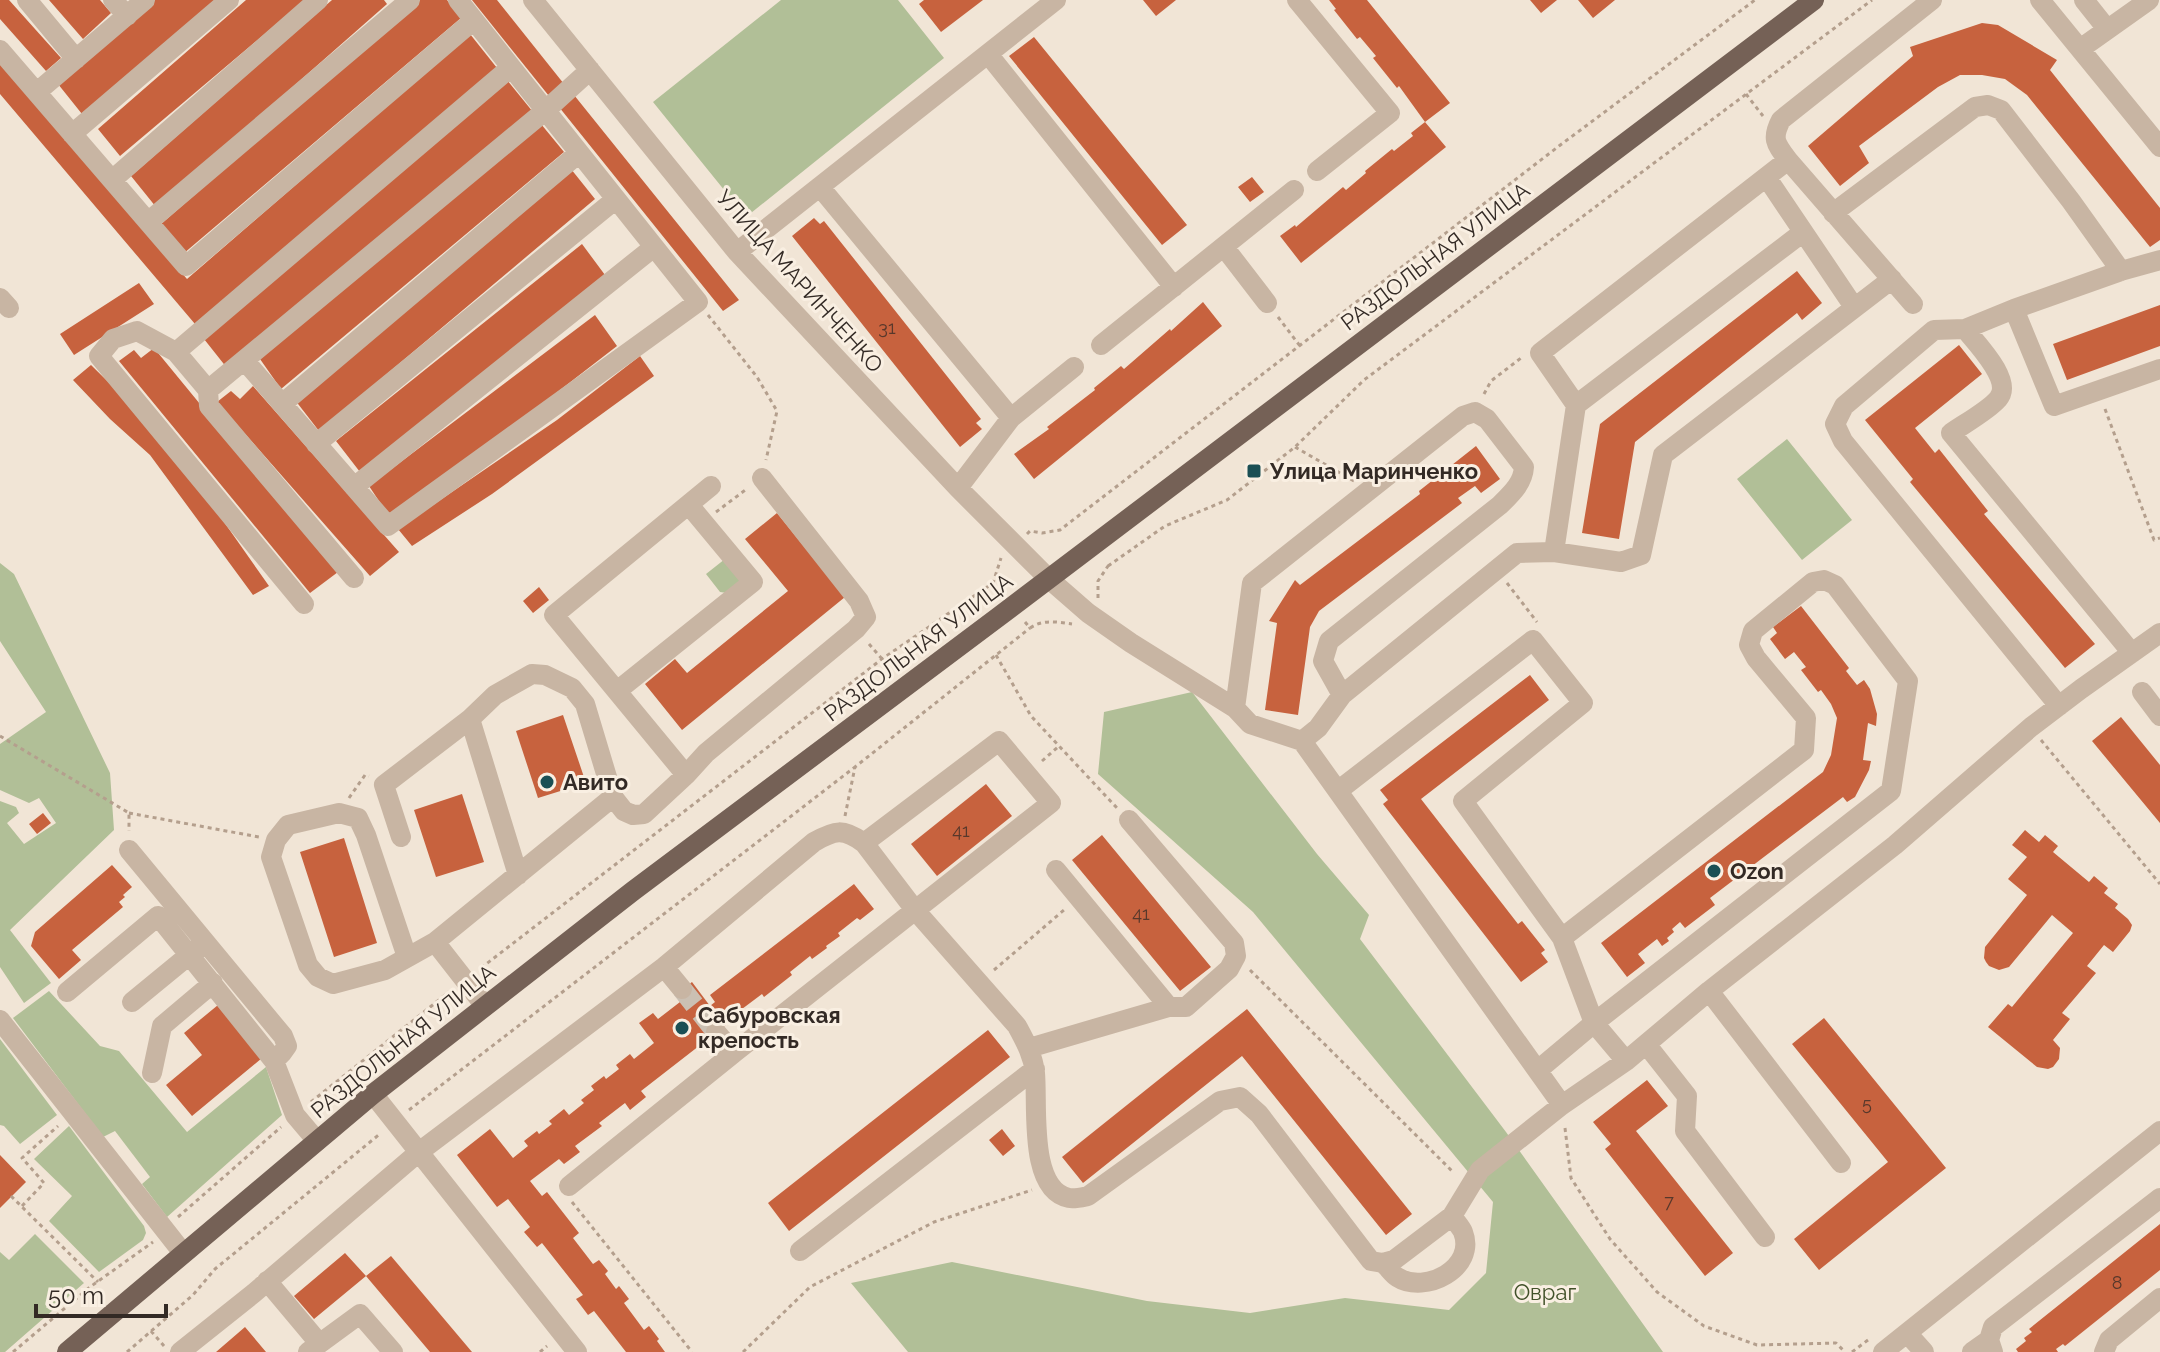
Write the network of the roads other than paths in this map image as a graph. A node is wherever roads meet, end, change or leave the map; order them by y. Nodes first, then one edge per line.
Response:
1 (27, 0) edge
2 (113, 0) edge
3 (145, 0) edge
4 (229, 0) edge
5 (318, 0) edge
6 (458, 0) edge
7 (533, 0) edge
8 (1056, 0) edge
9 (1297, 0) edge
10 (1814, 0) edge
11 (1932, 0) edge
12 (2040, 0) edge
13 (2084, 0) edge
14 (2149, 0) edge
15 (398, 4) edge
16 (127, 16) junction
17 (474, 20) junction
18 (2107, 29) junction
19 (2080, 49) junction
20 (0, 50) edge
21 (988, 54) junction
22 (76, 59) junction
23 (511, 67) junction
24 (590, 70) junction
25 (37, 92) junction
26 (546, 110) junction
27 (72, 134) junction
28 (2160, 147) edge
29 (579, 153) junction
30 (1788, 160) junction
31 (1317, 171) dead end
32 (1767, 178) junction
33 (112, 180) junction
34 (820, 187) junction
35 (1294, 190) dead end
36 (616, 199) junction
37 (1833, 213) junction
38 (148, 222) junction
39 (1802, 233) junction
40 (654, 247) junction
41 (1224, 247) junction
42 (737, 252) junction
43 (2160, 260) edge
44 (2121, 271) junction
45 (1892, 279) junction
46 (1174, 287) junction
47 (1267, 303) road end
48 (1913, 304) dead end
49 (1854, 307) junction
50 (2014, 309) junction
51 (1965, 329) junction
52 (1101, 345) dead end
53 (176, 352) junction
54 (244, 360) junction
55 (1074, 367) dead end
56 (2160, 369) edge
57 (208, 390) junction
58 (282, 404) junction
59 (1576, 405) junction
60 (1011, 418) junction
61 (316, 444) junction
62 (762, 478) road end
63 (711, 486) dead end
64 (354, 487) junction
65 (958, 488) junction
66 (689, 505) junction
67 (1554, 552) junction
68 (354, 578) dead end
69 (1049, 579) junction
70 (304, 604) dead end
71 (2160, 633) edge
72 (2132, 653) junction
73 (617, 691) junction
74 (2142, 692) dead end
75 (1342, 695) junction
76 (2059, 706) junction
77 (1235, 708) junction
78 (2160, 716) edge
79 (470, 719) junction
80 (1302, 741) junction
81 (686, 775) junction
82 (1339, 790) junction
83 (613, 797) junction
84 (1129, 820) road end
85 (401, 837) dead end
86 (864, 843) junction
87 (129, 850) road end
88 (1056, 870) dead end
89 (518, 875) junction
90 (160, 888) junction
91 (915, 910) junction
92 (158, 916) junction
93 (1562, 938) junction
94 (435, 942) junction
95 (198, 949) junction
96 (407, 957) junction
97 (664, 967) junction
98 (213, 983) junction
99 (682, 989) tunnel mouth
100 (1709, 991) junction
101 (67, 992) dead end
102 (132, 1002) dead end
103 (485, 1006) junction
104 (1169, 1007) junction
105 (0, 1020) edge
106 (1594, 1023) junction
107 (716, 1032) tunnel mouth
108 (1646, 1044) junction
109 (1029, 1048) junction
110 (734, 1053) junction
111 (274, 1061) junction
112 (1626, 1061) junction
113 (1035, 1069) junction
114 (1538, 1070) junction
115 (152, 1073) dead end
116 (373, 1094) junction
117 (1562, 1105) junction
118 (2160, 1131) edge
119 (317, 1141) junction
120 (419, 1152) junction
121 (1841, 1163) dead end
122 (569, 1186) road end
123 (2160, 1198) edge
124 (1452, 1216) junction
125 (1765, 1237) dead end
126 (800, 1251) dead end
127 (183, 1253) junction
128 (1383, 1263) junction
129 (267, 1281) junction
130 (2160, 1298) edge
131 (1907, 1333) junction
132 (314, 1348) edge
133 (1985, 1348) edge
134 (67, 1352) edge
135 (180, 1352) edge
136 (393, 1352) edge
137 (577, 1352) edge
138 (1883, 1352) edge
139 (1924, 1352) edge
140 (2104, 1352) edge

1 - 22 street
2 - 16 street
3 - 16 street
4 - 27 street
5 - 33 street
6 - 17 street
7 - 24 street, УЛИЦА МАРИНЧЕНКО
8 - 21 street
9 - 31 street
10 - 69 main road, РАЗДОЛЬНАЯ УЛИЦА
11 - 30 street
12 - 19 street
13 - 18 street
14 - 18 street
15 - 38 street
16 - 22 street
17 - 23 street
17 - 38 street
18 - 19 street
19 - 28 street
20 - 25 street
21 - 34 street
21 - 46 street
22 - 25 street
23 - 26 street
23 - 53 street
24 - 26 street
24 - 42 street, УЛИЦА МАРИНЧЕНКО
25 - 27 street
26 - 29 street
26 - 54 street
27 - 33 street
29 - 36 street
29 - 58 street
30 - 32 street
30 - 37 street
32 - 39 street
32 - 59 street
33 - 38 street
34 - 42 street
34 - 60 street
35 - 41 street
36 - 40 street
36 - 61 street
37 - 44 street
37 - 45 street
39 - 49 street
39 - 59 street
40 - 64 street
40 - 64 street
41 - 46 street
41 - 47 street
42 - 65 street, УЛИЦА МАРИНЧЕНКО
43 - 44 street
44 - 50 street
45 - 48 street
45 - 49 street
46 - 52 street
49 - 67 street
50 - 51 street
50 - 56 street
51 - 72 street
51 - 76 street
53 - 57 street
53 - 70 street
54 - 57 street
54 - 58 street
55 - 60 street
57 - 68 street
58 - 61 street
59 - 67 street
60 - 65 street
61 - 64 street
62 - 81 street
63 - 66 street
65 - 69 street, УЛИЦА МАРИНЧЕНКО
66 - 73 street
66 - 73 street
67 - 75 street
69 - 77 street, УЛИЦА МАРИНЧЕНКО
69 - 103 main road, РАЗДОЛЬНАЯ УЛИЦА
71 - 72 street
72 - 76 street
73 - 81 street
74 - 78 street
75 - 77 street
75 - 80 street
76 - 100 street
77 - 80 street, УЛИЦА МАРИНЧЕНКО
79 - 83 street
79 - 85 street
79 - 89 street
80 - 82 street
81 - 83 street
82 - 93 street
82 - 114 street
83 - 89 street
84 - 104 street
86 - 91 street
86 - 91 street
86 - 97 street
87 - 90 street
88 - 104 street
89 - 94 street
90 - 92 street
90 - 95 street
91 - 109 street
91 - 110 street
92 - 95 street
92 - 101 street
93 - 106 street
93 - 106 street
94 - 96 street
94 - 103 street
95 - 98 street
95 - 102 street
95 - 111 street
96 - 96 street
97 - 99 street
97 - 120 street
98 - 111 street
98 - 115 street
100 - 108 street
100 - 121 street
103 - 116 main road, РАЗДОЛЬНАЯ УЛИЦА
104 - 109 street
105 - 127 street
106 - 112 street
106 - 114 street
107 - 110 street
108 - 112 street
108 - 125 street
109 - 113 street
110 - 122 street
111 - 119 street
112 - 117 street
113 - 126 street
113 - 128 street
114 - 117 street
116 - 119 main road, РАЗДОЛЬНАЯ УЛИЦА
116 - 120 street
117 - 124 street
118 - 131 street
119 - 127 main road, РАЗДОЛЬНАЯ УЛИЦА
120 - 129 street
120 - 137 street
123 - 133 street
124 - 128 street
124 - 128 street
127 - 134 main road, РАЗДОЛЬНАЯ УЛИЦА
129 - 132 street
129 - 135 street
130 - 140 street
131 - 138 street
131 - 139 street
132 - 136 street

